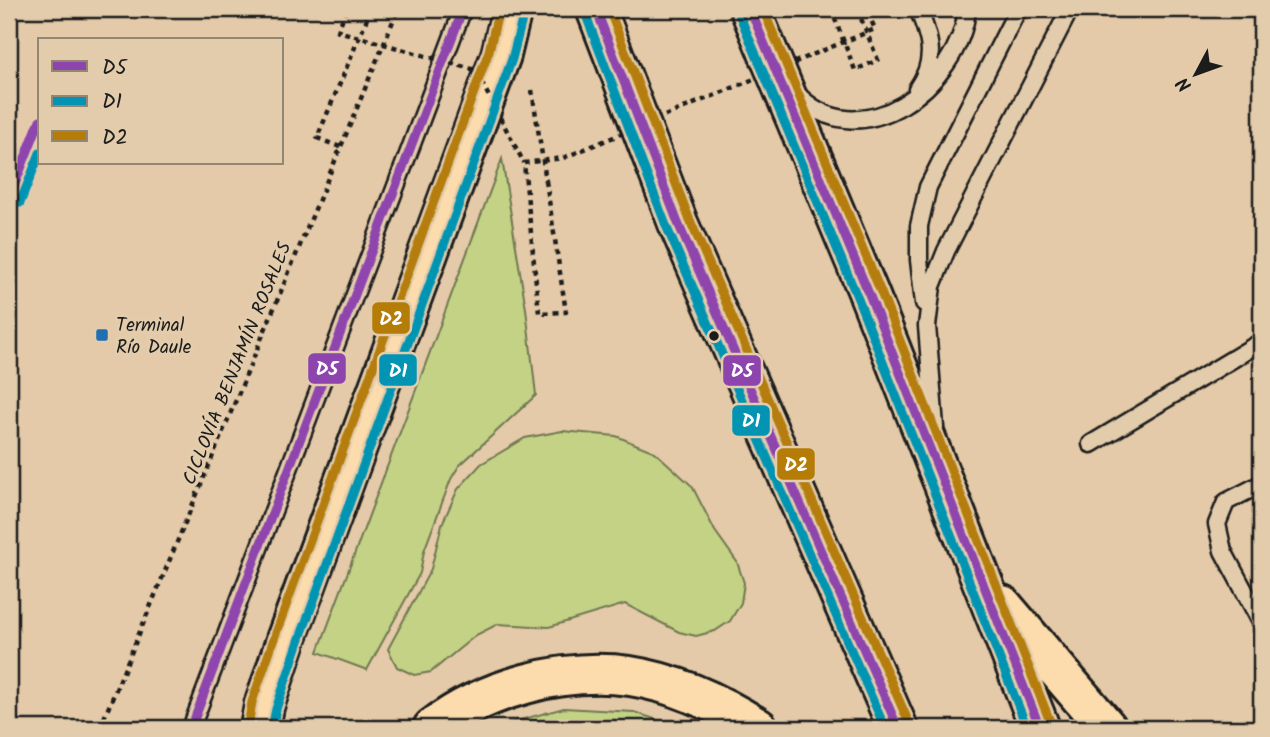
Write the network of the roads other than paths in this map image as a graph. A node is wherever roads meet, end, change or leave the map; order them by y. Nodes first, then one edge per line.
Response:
1 (463, 9) edge
2 (512, 9) edge
3 (596, 9) edge
4 (750, 9) edge
5 (918, 9) edge
6 (967, 9) edge
7 (1018, 9) edge
8 (1070, 9) edge
9 (773, 64) junction
10 (903, 104) junction
11 (927, 326) junction
12 (1261, 342) edge
13 (1091, 444) dead end
14 (1261, 484) edge
15 (949, 498) junction
16 (984, 584) junction
17 (1261, 622) edge
18 (191, 728) edge
19 (260, 728) edge
20 (432, 728) edge
21 (758, 728) edge
22 (898, 728) edge
23 (1040, 728) edge
24 (1107, 728) edge

1 - 18 lane
2 - 19 main road
3 - 22 main road
4 - 9 main road
5 - 10 lane
6 - 10 lane
7 - 11 lane
8 - 11 lane
9 - 10 lane
9 - 15 main road
11 - 15 lane
12 - 13 lane
14 - 17 lane
15 - 16 main road
16 - 23 main road
16 - 24 main road
20 - 21 main road

